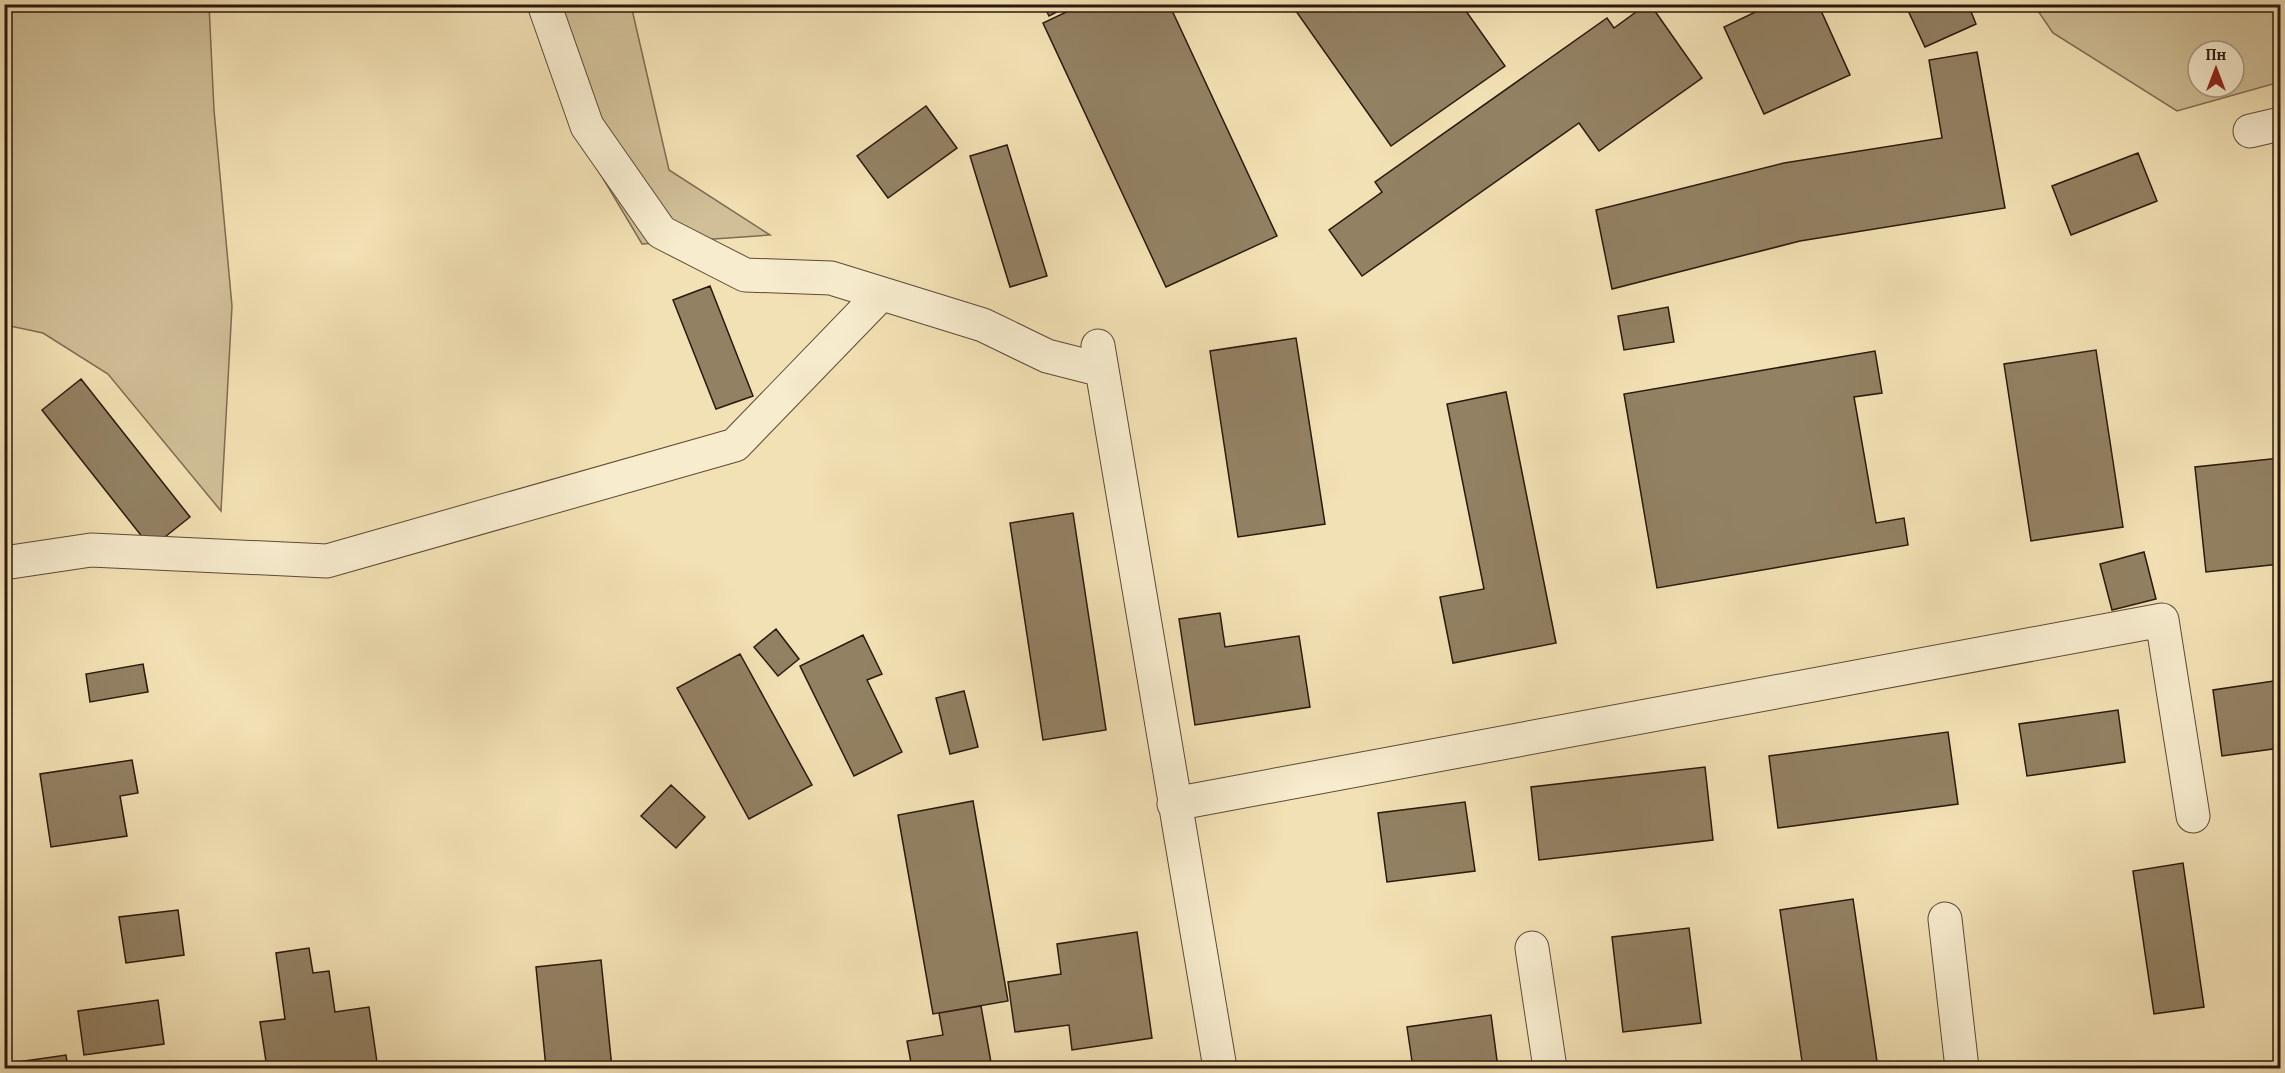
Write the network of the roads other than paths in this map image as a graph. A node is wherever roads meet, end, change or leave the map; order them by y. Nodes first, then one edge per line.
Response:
1 (544, 4) edge
2 (881, 294) junction
3 (4, 563) edge
4 (1174, 804) junction
5 (2193, 816) dead end
6 (1945, 920) dead end
7 (1532, 948) dead end
8 (1220, 1068) edge
9 (1550, 1068) edge
10 (1962, 1068) edge

1 - 2 street
2 - 3 street
2 - 4 street
4 - 5 street
4 - 8 street
6 - 10 street
7 - 9 street

